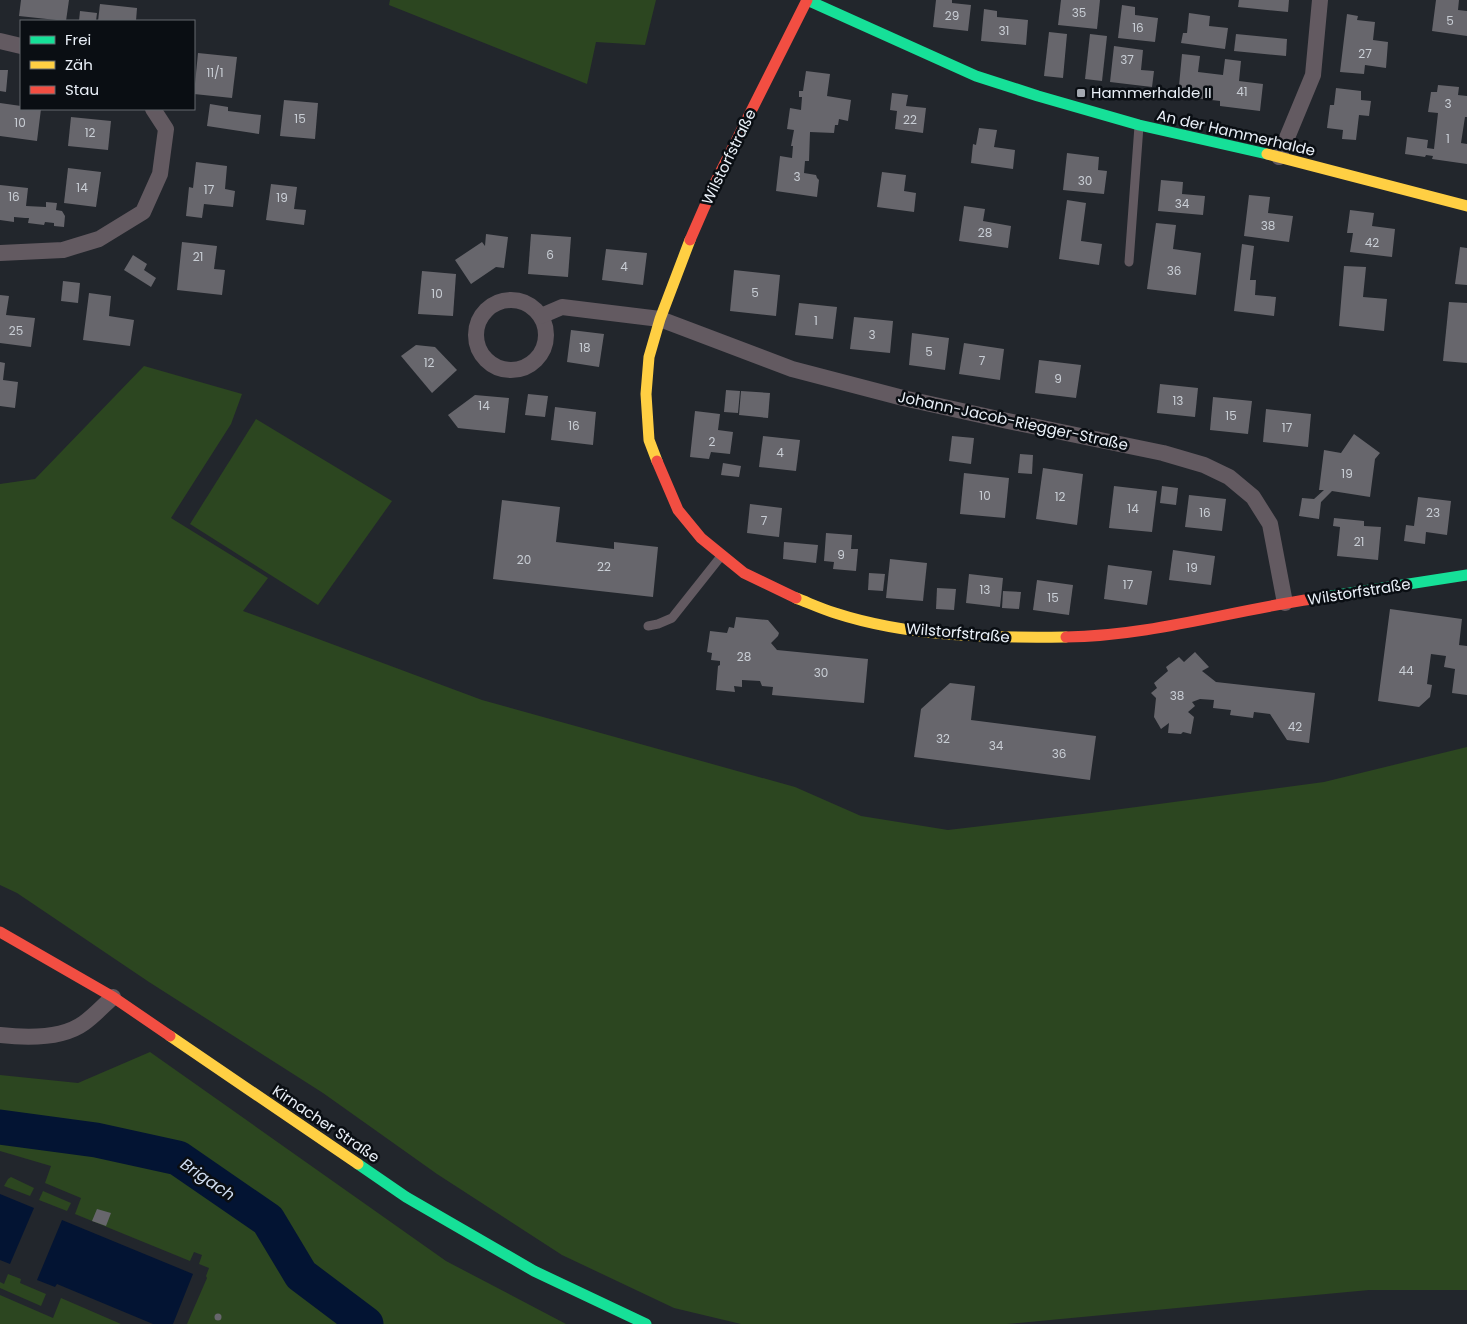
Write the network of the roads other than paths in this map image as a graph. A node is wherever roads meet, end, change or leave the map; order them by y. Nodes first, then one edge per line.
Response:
1 (807, 0) edge
2 (1320, 0) edge
3 (0, 41) edge
4 (20, 46) edge
5 (154, 110) edge
6 (1139, 125) junction
7 (1279, 157) junction
8 (1467, 206) edge
9 (0, 254) edge
10 (1128, 262) dead end
11 (541, 316) junction
12 (660, 319) junction
13 (722, 555) junction
14 (1467, 575) edge
15 (1285, 603) junction
16 (648, 626) dead end
17 (0, 932) edge
18 (113, 996) junction
19 (0, 1035) edge
20 (646, 1324) edge

1 - 6 street, An der Hammerhalde
1 - 12 street, Wilstorfstraße
2 - 7 street
3 - 4 street
5 - 9 street
6 - 7 street, An der Hammerhalde
6 - 10 lane
7 - 8 street, An der Hammerhalde
11 - 11 street
11 - 12 street
12 - 13 street, Wilstorfstraße
12 - 15 street, Johann-Jacob-Riegger-Straße
13 - 15 street, Wilstorfstraße
13 - 16 lane
14 - 15 street, Wilstorfstraße
17 - 18 street, Kirnacher Straße
18 - 19 street
18 - 20 street, Kirnacher Straße

